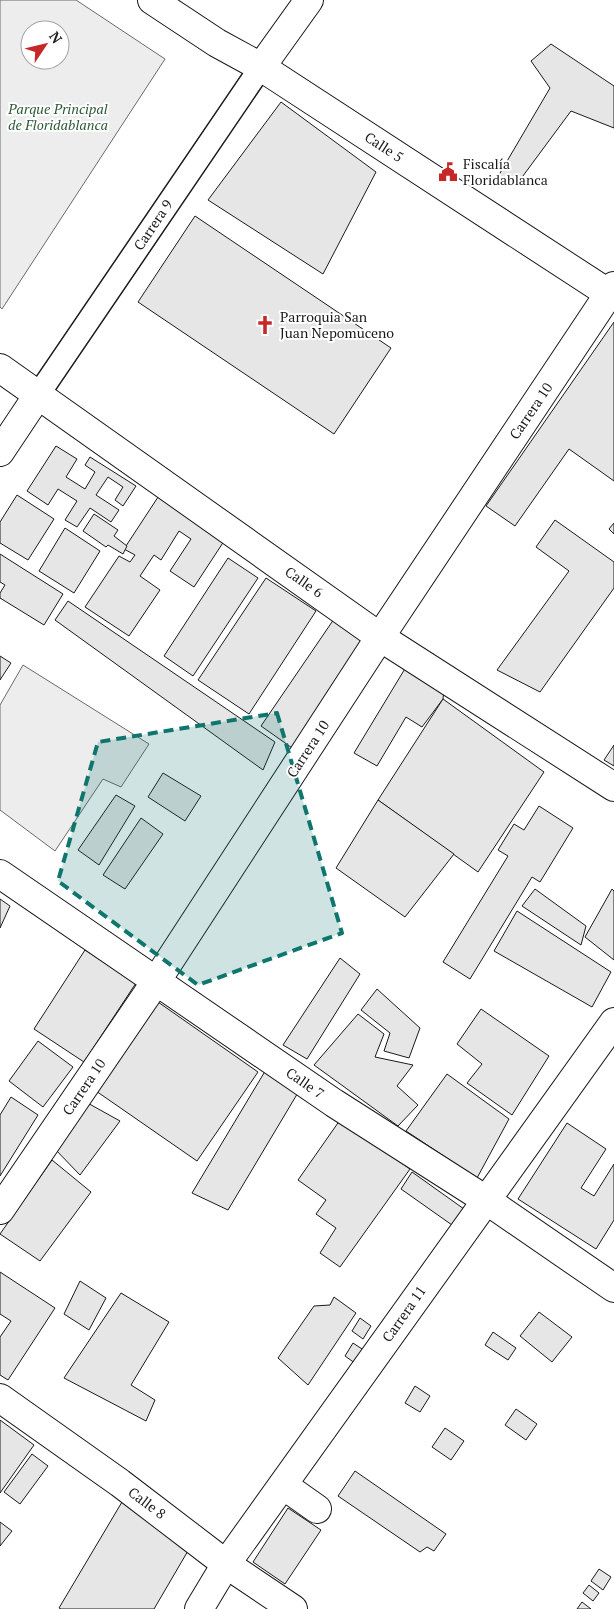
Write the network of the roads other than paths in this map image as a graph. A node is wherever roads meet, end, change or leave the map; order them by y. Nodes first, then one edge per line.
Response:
1 (152, 0) edge
2 (309, 0) edge
3 (261, 67) junction
4 (612, 292) edge
5 (0, 368) edge
6 (38, 394) junction
7 (0, 452) edge
8 (380, 637) junction
9 (614, 787) edge
10 (0, 874) edge
11 (157, 980) junction
12 (614, 1022) edge
13 (486, 1200) junction
14 (0, 1210) edge
15 (614, 1288) edge
16 (0, 1398) edge
17 (282, 1485) junction
18 (317, 1509) dead end
19 (226, 1564) junction
20 (199, 1609) edge
21 (293, 1609) edge

1 - 3 street, Calle 5
2 - 3 street, Carrera 9
3 - 4 street, Calle 5
3 - 6 street, Carrera 9
4 - 8 street, Carrera 10
5 - 6 street, Calle 6
6 - 7 street, Carrera 9
6 - 8 street, Calle 6
8 - 9 street, Calle 6
8 - 11 street, Carrera 10
10 - 11 street, Calle 7
11 - 13 street, Calle 7
11 - 14 street, Carrera 10
12 - 13 street, Carrera 11
13 - 15 street, Calle 7
13 - 17 street, Carrera 11
16 - 19 street, Calle 8
17 - 18 street
17 - 19 street, Carrera 11
19 - 20 street, Carrera 11
19 - 21 street, Calle 8

